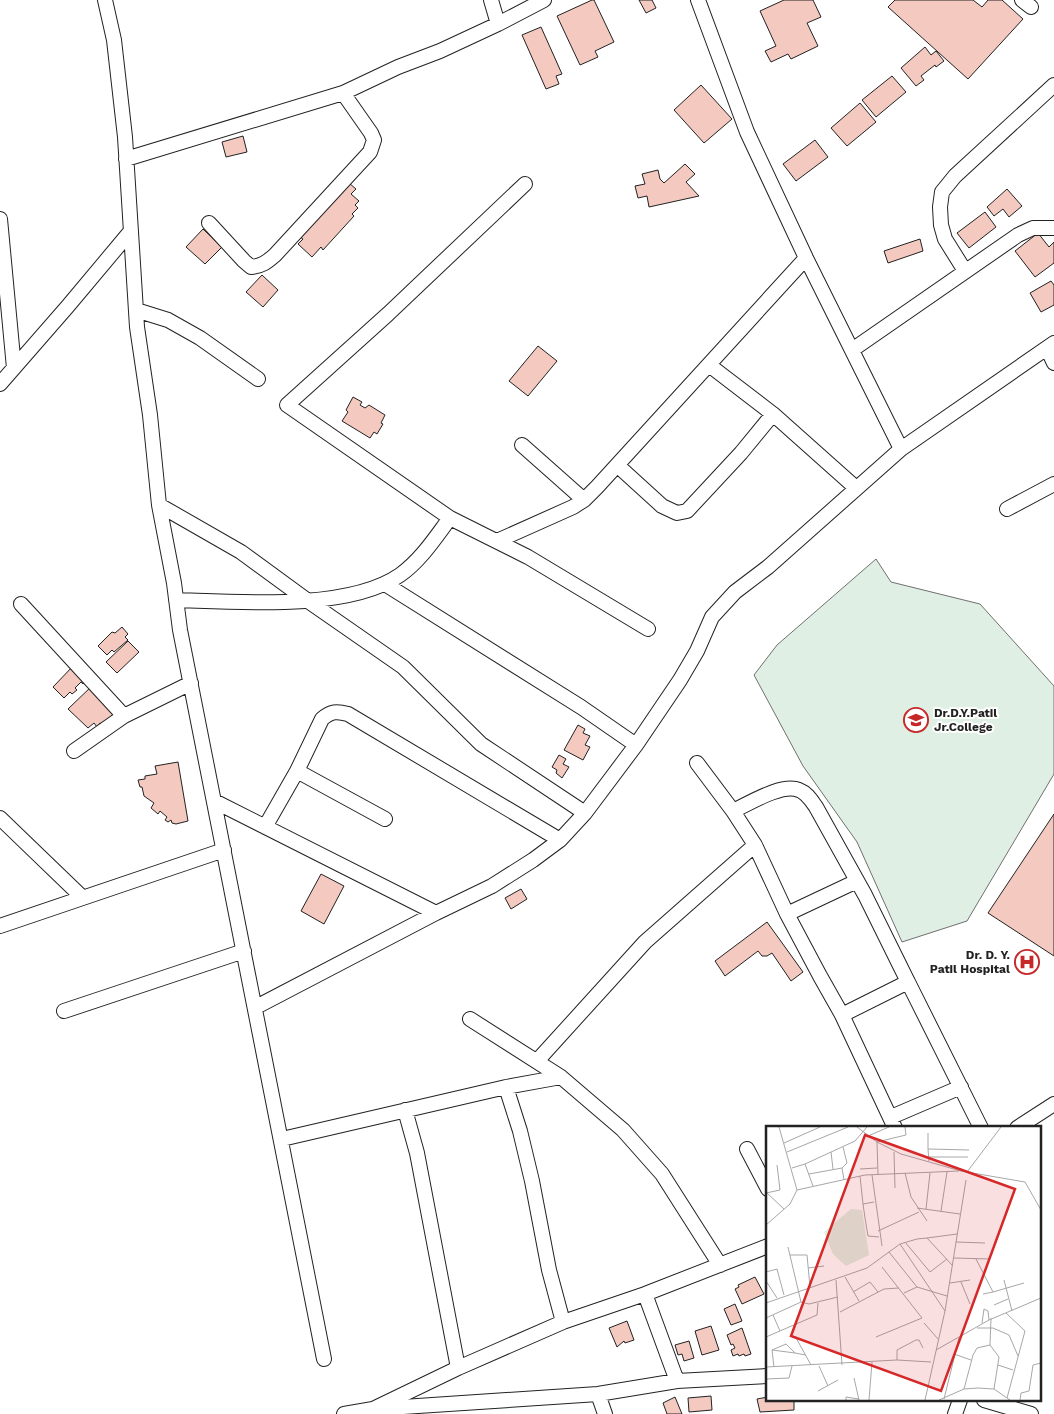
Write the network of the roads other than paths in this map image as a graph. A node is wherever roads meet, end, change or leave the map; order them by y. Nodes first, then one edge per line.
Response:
1 (105, 0) edge
2 (491, 0) edge
3 (544, 0) edge
4 (698, 0) edge
5 (498, 24) junction
6 (1054, 85) edge
7 (343, 92) junction
8 (126, 159) junction
9 (526, 184) dead end
10 (0, 219) edge
11 (209, 223) dead end
12 (1054, 228) edge
13 (130, 232) junction
14 (2, 254) edge
15 (806, 258) junction
16 (965, 271) junction
17 (136, 310) junction
18 (1051, 346) edge
19 (852, 350) junction
20 (1054, 362) edge
21 (709, 365) junction
22 (14, 368) junction
23 (258, 379) dead end
24 (0, 384) edge
25 (773, 414) junction
26 (522, 445) dead end
27 (901, 450) junction
28 (617, 465) junction
29 (1054, 484) edge
30 (856, 488) junction
31 (584, 500) junction
32 (159, 505) junction
33 (1007, 510) dead end
34 (450, 518) junction
35 (497, 541) junction
36 (385, 584) junction
37 (176, 600) junction
38 (308, 601) junction
39 (21, 604) dead end
40 (648, 629) dead end
41 (191, 683) junction
42 (124, 716) junction
43 (636, 745) junction
44 (74, 751) dead end
45 (697, 763) dead end
46 (296, 770) junction
47 (214, 801) junction
48 (733, 811) junction
49 (585, 813) junction
50 (0, 818) edge
51 (385, 818) dead end
52 (265, 827) junction
53 (560, 840) junction
54 (755, 845) junction
55 (224, 850) junction
56 (857, 881) junction
57 (82, 897) junction
58 (436, 913) junction
59 (787, 914) junction
60 (0, 926) edge
61 (244, 951) junction
62 (908, 982) junction
63 (256, 1007) junction
64 (64, 1011) dead end
65 (842, 1015) junction
66 (470, 1019) dead end
67 (537, 1061) junction
68 (561, 1077) junction
69 (961, 1087) junction
70 (506, 1088) junction
71 (1054, 1104) edge
72 (405, 1110) junction
73 (893, 1122) edge
74 (980, 1126) edge
75 (1020, 1126) edge
76 (282, 1139) junction
77 (747, 1149) dead end
78 (766, 1185) edge
79 (766, 1247) edge
80 (720, 1265) junction
81 (645, 1294) junction
82 (563, 1322) junction
83 (324, 1359) dead end
84 (458, 1368) junction
85 (766, 1376) edge
86 (677, 1381) junction
87 (598, 1394) junction
88 (959, 1402) edge
89 (990, 1402) edge
90 (373, 1409) junction
91 (344, 1414) edge
92 (605, 1414) edge
93 (954, 1414) edge
94 (1028, 1414) edge

1 - 8 street
2 - 5 street
3 - 5 street
4 - 15 street
5 - 7 street
6 - 16 street
7 - 8 street
7 - 11 street
8 - 13 street
9 - 34 street
10 - 14 street
12 - 16 street
13 - 17 street
13 - 22 street
14 - 22 street
15 - 19 street
15 - 21 street
16 - 19 street
17 - 23 street
17 - 32 street
18 - 20 street
18 - 27 street
19 - 27 street
21 - 25 street
21 - 28 street
22 - 24 street
25 - 28 street
25 - 30 street
26 - 31 street
27 - 30 street
28 - 31 street
29 - 33 street
30 - 43 street
31 - 35 street
32 - 37 street
32 - 38 street
34 - 35 street
34 - 36 street
35 - 40 street
36 - 38 street
36 - 43 street
37 - 38 street
37 - 41 street
38 - 49 street
39 - 42 street
41 - 42 street
41 - 47 street
42 - 44 street
43 - 49 street
45 - 48 street
46 - 51 street
46 - 52 street
46 - 53 street
47 - 52 street
47 - 55 street
48 - 54 street
48 - 56 street
49 - 53 street
50 - 57 street
52 - 58 street
53 - 58 street
54 - 59 street
54 - 67 street
55 - 57 street
55 - 61 street
56 - 59 street
56 - 62 street
57 - 60 street
58 - 63 street
59 - 65 street
61 - 63 street
61 - 64 street
62 - 65 street
62 - 69 street
63 - 76 street
65 - 73 street
66 - 67 street
67 - 68 street
68 - 70 street
68 - 80 street
69 - 73 street
69 - 74 street
70 - 72 street
70 - 82 street
71 - 75 street
72 - 76 street
72 - 84 street
76 - 83 street
77 - 78 street
79 - 80 street
80 - 81 street
81 - 82 street
81 - 86 street
82 - 84 street
84 - 90 street
85 - 86 street
86 - 87 street
87 - 90 street
87 - 92 street
88 - 93 street
89 - 94 street
90 - 91 street

